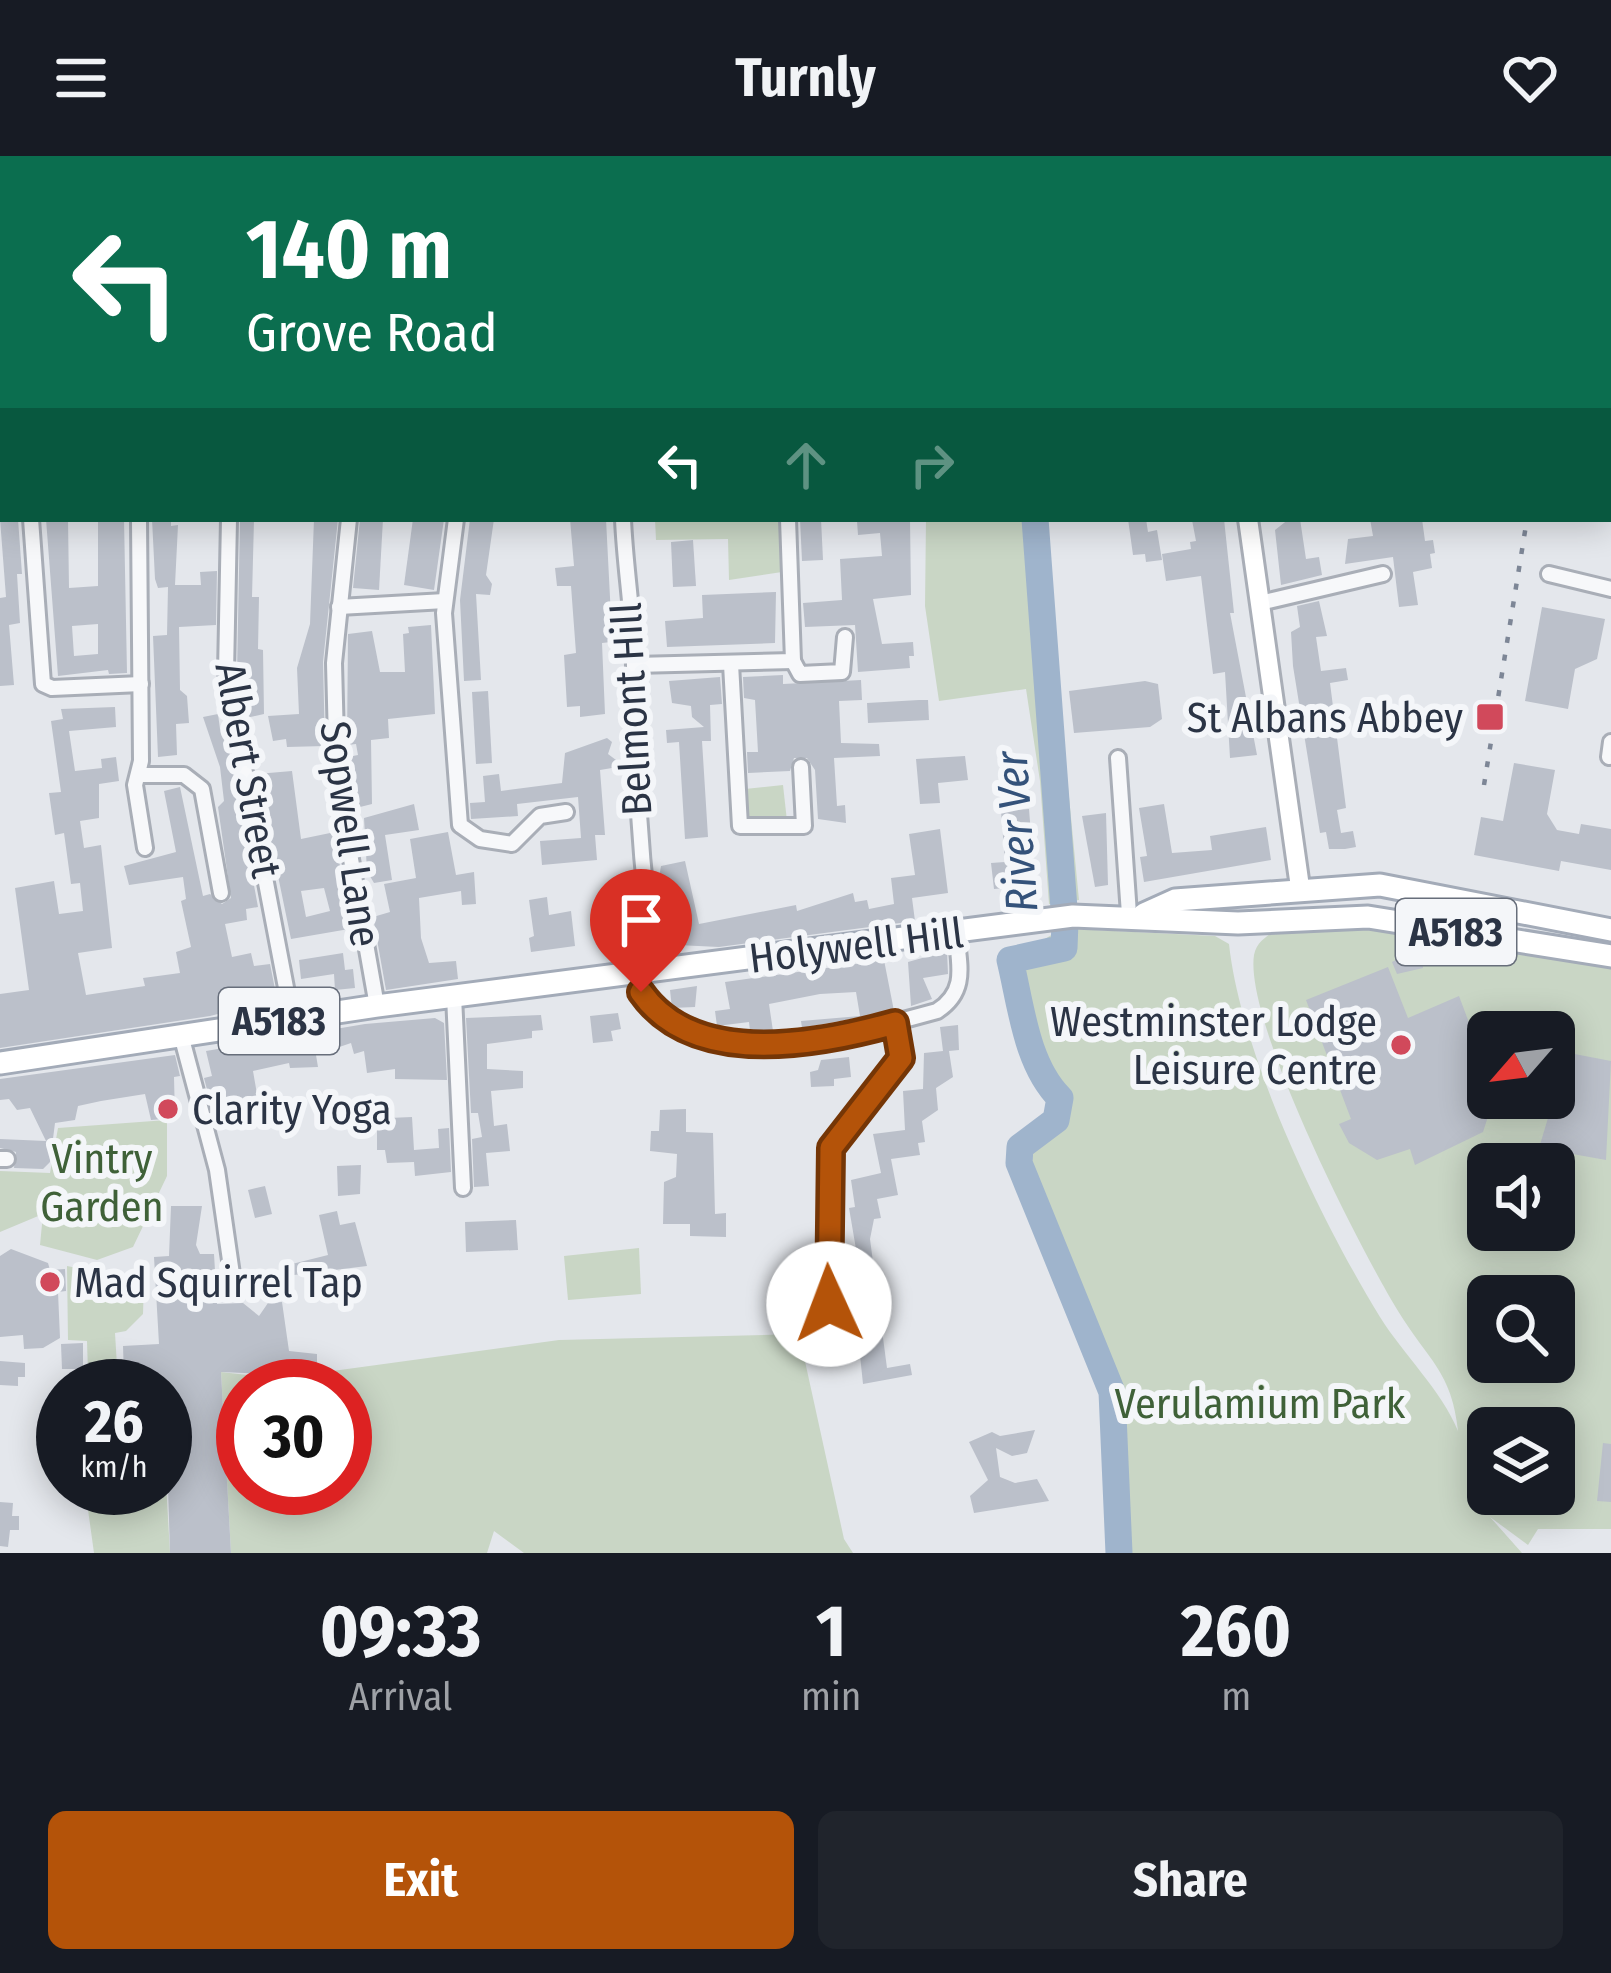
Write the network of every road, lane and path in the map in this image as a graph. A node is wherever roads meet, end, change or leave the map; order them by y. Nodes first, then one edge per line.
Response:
1 (31, 522) edge
2 (139, 522) edge
3 (229, 522) edge
4 (349, 522) edge
5 (457, 522) edge
6 (623, 522) edge
7 (788, 522) edge
8 (1248, 522) edge
9 (1549, 574) dead end
10 (1611, 589) edge
11 (1387, 592) dead end
12 (445, 602) junction
13 (1260, 603) junction
14 (339, 607) junction
15 (845, 637) dead end
16 (793, 661) junction
17 (731, 664) junction
18 (634, 665) junction
19 (141, 684) junction
20 (1118, 758) dead end
21 (801, 767) dead end
22 (139, 775) junction
23 (566, 812) dead end
24 (740, 826) junction
25 (730, 841) dead end
26 (145, 848) dead end
27 (1300, 887) junction
28 (221, 893) dead end
29 (1136, 915) junction
30 (1301, 919) junction
31 (1611, 930) edge
32 (956, 932) junction
33 (1611, 956) edge
34 (647, 971) junction
35 (454, 997) junction
36 (377, 1006) junction
37 (292, 1019) junction
38 (895, 1023) junction
39 (181, 1036) junction
40 (0, 1063) edge
41 (463, 1188) dead end
42 (235, 1288) dead end
43 (829, 1304) dead end

1 - 19 street
2 - 19 street
3 - 37 street, Albert Street
4 - 14 street, Sopwell Lane
5 - 12 street
6 - 18 street, Belmont Hill
7 - 16 street
8 - 13 street
9 - 10 street
11 - 13 street
12 - 14 street
12 - 23 street
13 - 27 street
14 - 36 street, Sopwell Lane
15 - 16 street
16 - 17 street
17 - 18 street
17 - 24 street
18 - 34 street, Belmont Hill
19 - 22 street
20 - 29 street
21 - 24 street
22 - 26 street
22 - 28 street
24 - 25 street
27 - 29 main road, Holywell Hill / A5183
27 - 30 main road
27 - 31 main road, Holywell Hill / A5183
29 - 30 main road, Holywell Hill / A5183
29 - 32 main road, Holywell Hill / A5183
30 - 33 main road, Holywell Hill / A5183
32 - 34 main road, Holywell Hill / A5183
32 - 38 street
34 - 35 main road, Holywell Hill / A5183
34 - 38 street
35 - 36 main road, Holywell Hill / A5183
35 - 41 street
36 - 37 main road, Holywell Hill / A5183
37 - 39 main road, Holywell Hill / A5183
38 - 43 street
39 - 40 main road, Holywell Hill / A5183
39 - 42 street

